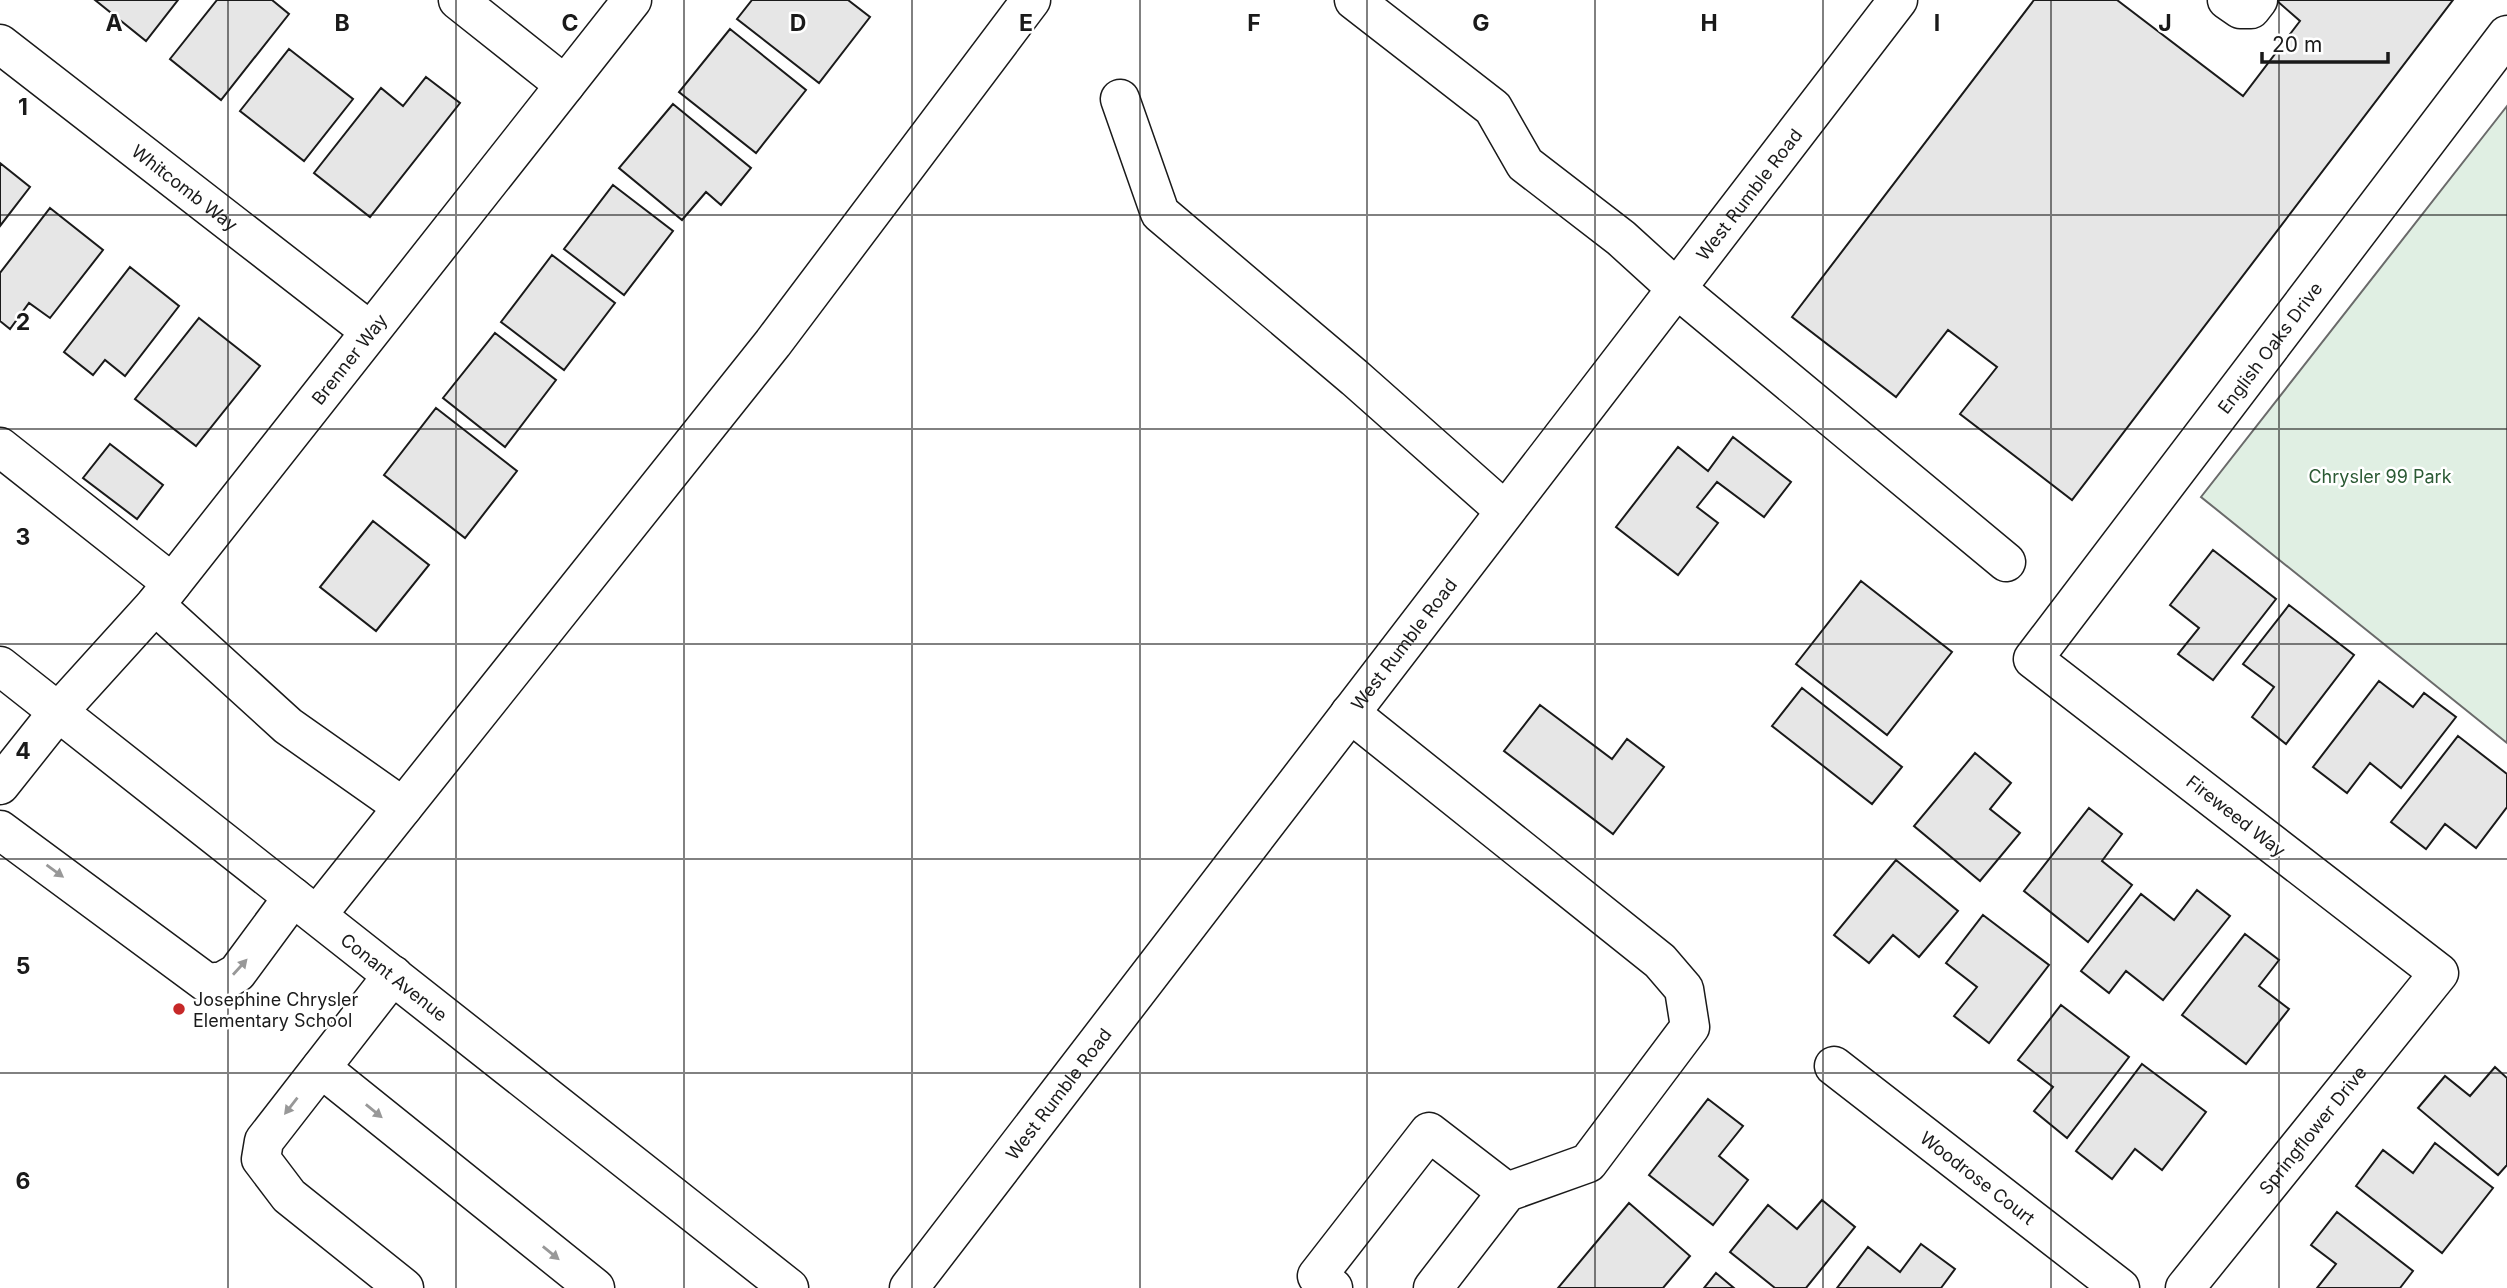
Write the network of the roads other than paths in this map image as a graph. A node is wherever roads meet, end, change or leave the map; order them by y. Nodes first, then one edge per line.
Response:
1 (458, 0) edge
2 (632, 0) edge
3 (1031, 0) edge
4 (1354, 0) edge
5 (1898, 0) edge
6 (2227, 0) edge
7 (2258, 0) edge
8 (2507, 35) edge
9 (0, 44) edge
10 (565, 85) junction
11 (1120, 99) dead end
12 (1676, 288) junction
13 (370, 331) junction
14 (0, 447) edge
15 (1504, 510) junction
16 (2006, 562) dead end
17 (164, 594) junction
18 (2033, 659) joint
19 (0, 666) edge
20 (58, 712) junction
21 (1350, 713) junction
22 (0, 785) edge
23 (403, 807) junction
24 (0, 830) edge
25 (305, 906) junction
26 (2439, 973) joint
27 (393, 975) junction
28 (1834, 1066) dead end
29 (321, 1068) junction
30 (1507, 1192) junction
31 (404, 1288) edge
32 (595, 1288) edge
33 (789, 1288) edge
34 (909, 1288) edge
35 (1333, 1288) edge
36 (1433, 1288) edge
37 (2120, 1288) edge
38 (2185, 1288) edge

1 - 10 street
2 - 10 street, Brenner Way
3 - 23 street
4 - 12 street
5 - 12 street, West Rumble Road
6 - 7 street
8 - 18 street, English Oaks Drive
9 - 13 street, Whitcomb Way
10 - 13 street, Brenner Way
11 - 15 street
12 - 15 street, West Rumble Road
12 - 16 street
13 - 17 street, Brenner Way
14 - 17 street
15 - 21 street, West Rumble Road
17 - 20 street, Brenner Way
17 - 23 street
18 - 26 street, Fireweed Way
19 - 20 street, Conant Avenue
20 - 22 street, Brenner Way
20 - 25 street, Conant Avenue
21 - 30 street
21 - 34 street, West Rumble Road
23 - 25 street
24 -> 25 street
25 - 27 street, Conant Avenue
26 - 38 street, Springflower Drive
27 - 29 street
27 - 33 street, Conant Avenue
28 - 37 street, Woodrose Court
29 -> 31 street
29 -> 32 street
30 - 35 street
30 - 36 street

